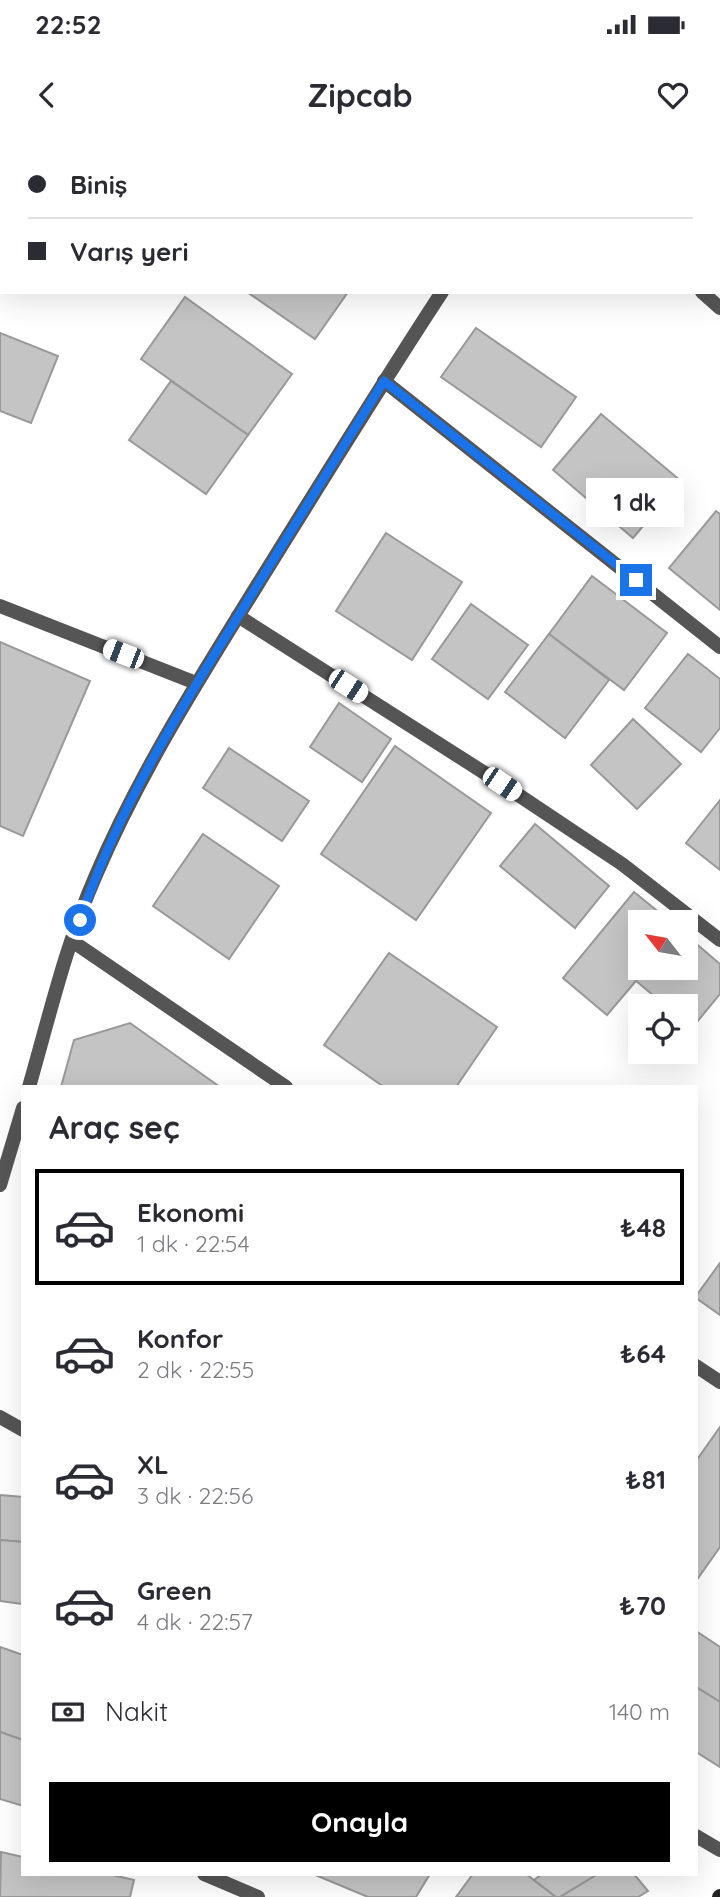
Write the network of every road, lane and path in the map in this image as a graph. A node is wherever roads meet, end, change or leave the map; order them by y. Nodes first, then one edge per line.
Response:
1 (441, 294) edge
2 (704, 294) edge
3 (720, 308) edge
4 (384, 381) junction
5 (0, 606) edge
6 (238, 616) junction
7 (720, 647) edge
8 (196, 683) junction
9 (720, 940) edge
10 (72, 942) junction
11 (30, 1085) edge
12 (283, 1085) edge
13 (21, 1115) edge
14 (0, 1185) edge
15 (698, 1367) edge
16 (720, 1382) edge
17 (0, 1417) edge
18 (21, 1429) edge
19 (698, 1837) edge
20 (720, 1850) edge
21 (209, 1876) edge
22 (258, 1897) edge

1 - 4 street
2 - 3 street
4 - 6 street
4 - 7 street
5 - 8 street
6 - 8 street
6 - 9 street
8 - 10 street
10 - 11 street
10 - 12 street
13 - 14 street
15 - 16 street
17 - 18 street
19 - 20 street
21 - 22 street

